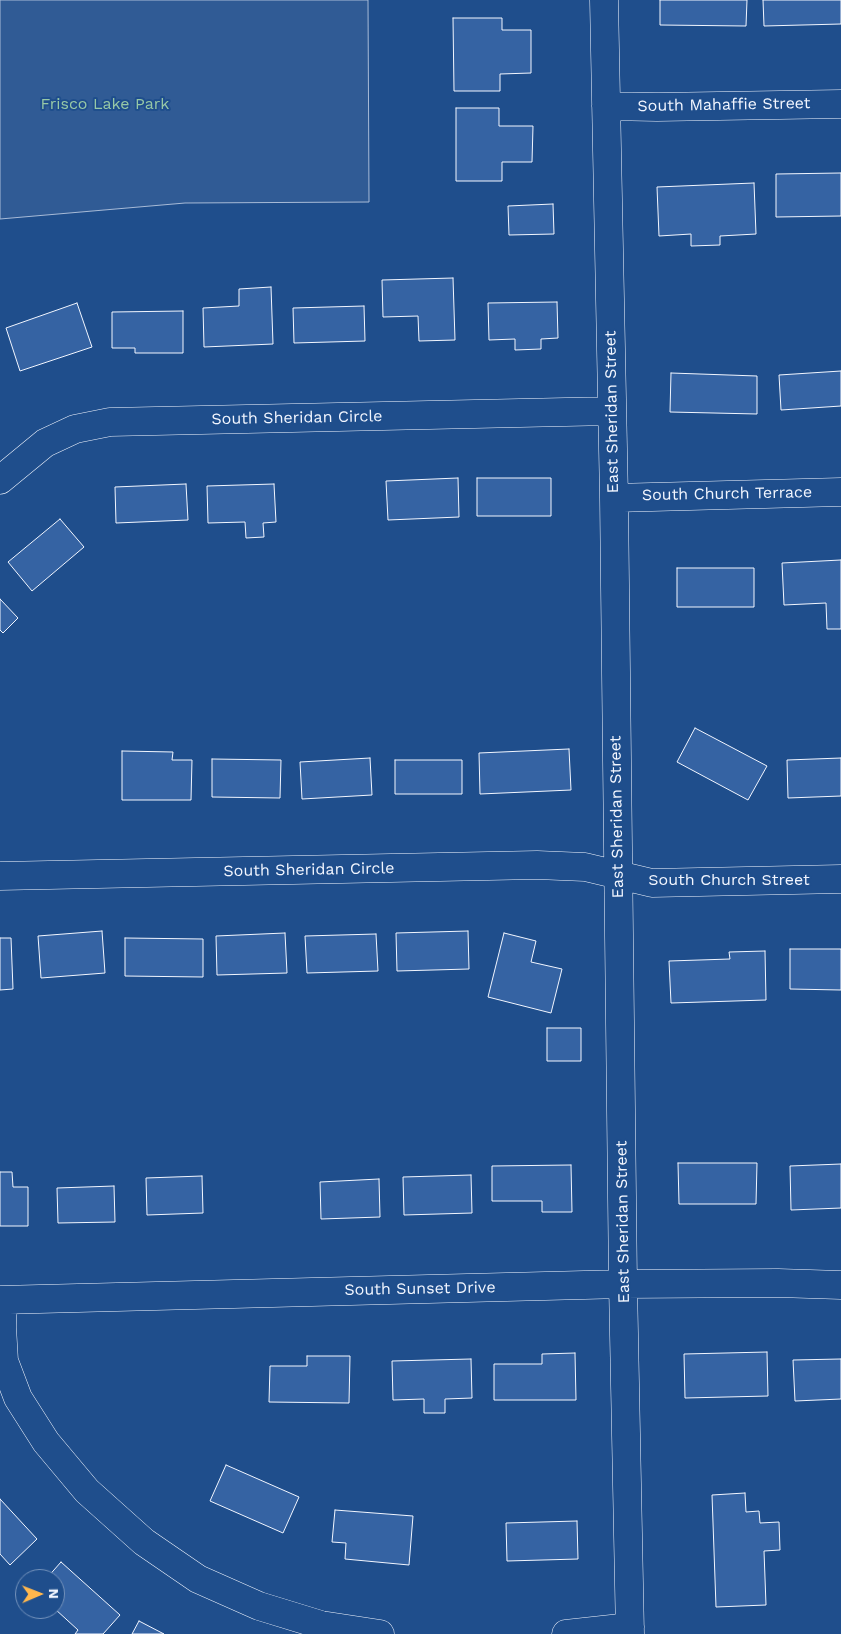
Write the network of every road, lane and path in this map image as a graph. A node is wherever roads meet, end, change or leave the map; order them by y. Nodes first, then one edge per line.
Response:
1 (604, 0) edge
2 (841, 104) edge
3 (606, 106) junction
4 (611, 411) junction
5 (0, 480) edge
6 (841, 492) edge
7 (614, 498) junction
8 (617, 875) junction
9 (0, 876) edge
10 (841, 879) edge
11 (623, 1284) junction
12 (841, 1285) edge
13 (2, 1300) edge
14 (630, 1630) edge
15 (380, 1634) edge
16 (566, 1634) edge

1 - 3 street, East Sheridan Street
2 - 3 street, South Mahaffie Street
3 - 4 street, East Sheridan Street
4 - 5 street, South Sheridan Circle
4 - 7 street, East Sheridan Street
6 - 7 street, South Church Terrace
7 - 8 street, East Sheridan Street
8 - 9 street, South Sheridan Circle
8 - 10 street, South Church Street
8 - 11 street, East Sheridan Street
11 - 12 street, South Sunset Drive
11 - 13 street, South Sunset Drive
11 - 14 street, East Sheridan Street
13 - 15 street
14 - 16 street

